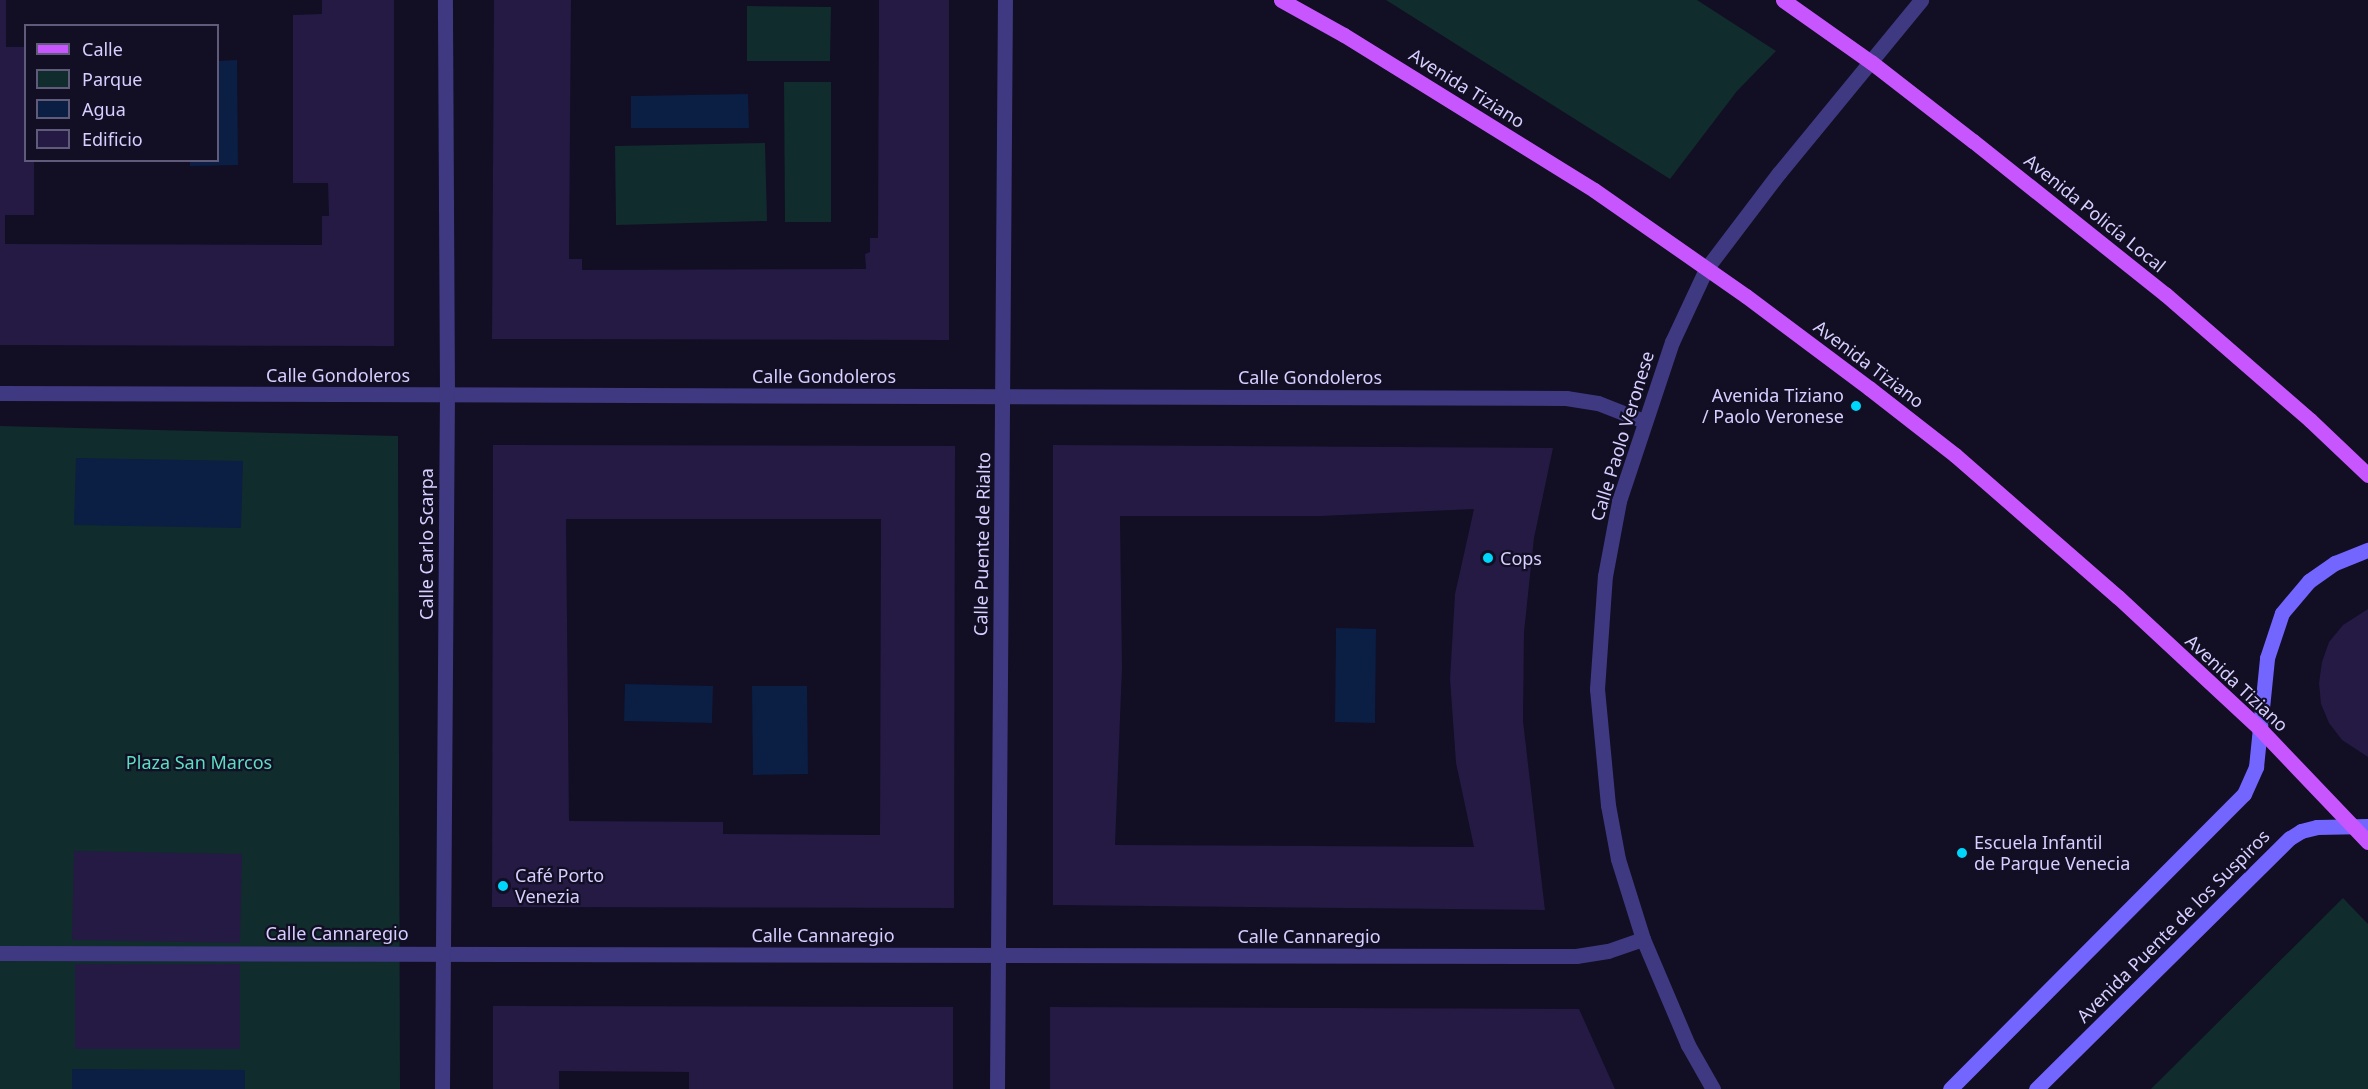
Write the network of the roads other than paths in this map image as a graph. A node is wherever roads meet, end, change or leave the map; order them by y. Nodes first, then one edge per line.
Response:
1 (445, 0) edge
2 (1005, 0) edge
3 (1281, 0) edge
4 (1783, 0) edge
5 (1921, 0) edge
6 (1871, 62) junction
7 (1706, 269) junction
8 (0, 393) edge
9 (447, 395) junction
10 (1003, 396) junction
11 (1644, 421) junction
12 (2368, 475) edge
13 (2368, 550) edge
14 (2258, 727) junction
15 (2361, 827) edge
16 (2368, 842) edge
17 (1643, 939) junction
18 (442, 952) junction
19 (0, 953) edge
20 (996, 955) junction
21 (442, 1089) edge
22 (997, 1089) edge
23 (1713, 1089) edge
24 (1950, 1089) edge
25 (2036, 1089) edge

1 - 9 street, Calle Carlo Scarpa
2 - 10 street, Calle Puente de Rialto
3 - 7 main road, Avenida Tiziano
4 - 6 main road, Avenida Policía Local
5 - 6 street, Calle Paolo Veronese
6 - 7 street, Calle Paolo Veronese
6 - 12 main road, Avenida Policía Local
7 - 11 street, Calle Paolo Veronese
7 - 14 main road, Avenida Tiziano
8 - 9 street, Calle Gondoleros
9 - 10 street, Calle Gondoleros
9 - 18 street, Calle Carlo Scarpa
10 - 11 street, Calle Gondoleros
10 - 20 street, Calle Puente de Rialto
11 - 17 street, Calle Paolo Veronese
13 - 14 street
14 - 15 main road, Avenida Tiziano
14 - 24 street
15 - 16 main road, Avenida Tiziano
15 - 25 street, Avenida Puente de los Suspiros
17 - 20 street, Calle Cannaregio
17 - 23 street, Calle Paolo Veronese
18 - 19 street, Calle Cannaregio
18 - 20 street, Calle Cannaregio
18 - 21 street, Calle Carlo Scarpa
20 - 22 street, Calle Puente de Rialto

